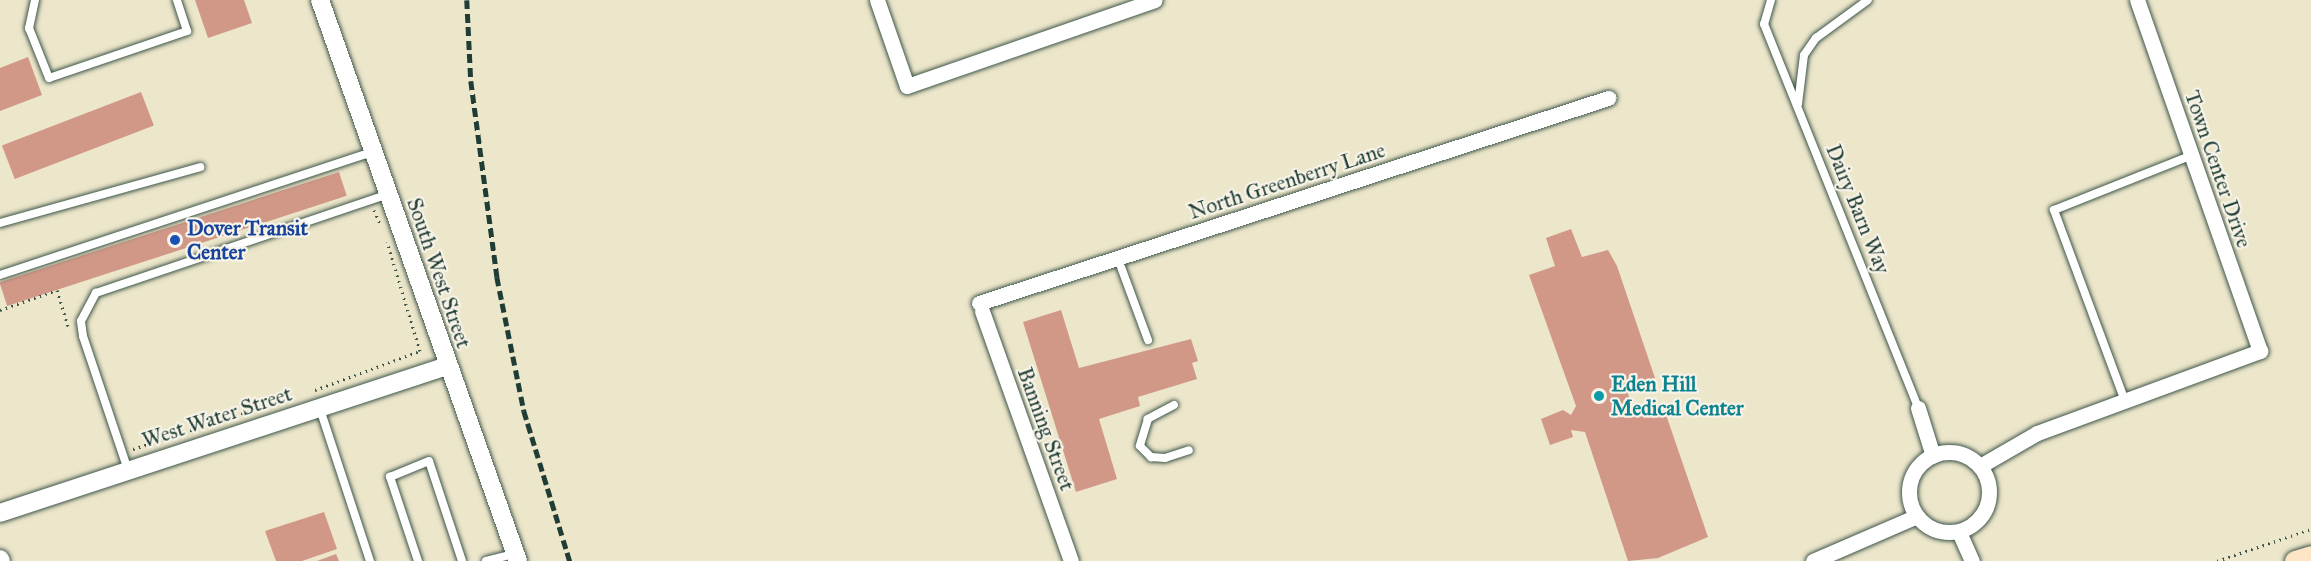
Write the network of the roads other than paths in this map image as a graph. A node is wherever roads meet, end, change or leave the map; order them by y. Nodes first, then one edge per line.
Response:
1 (35, 0) edge
2 (177, 0) edge
3 (320, 0) edge
4 (877, 0) edge
5 (1155, 0) edge
6 (1770, 0) edge
7 (1868, 0) edge
8 (2137, 0) edge
9 (1608, 98) dead end
10 (1798, 108) junction
11 (373, 152) junction
12 (2192, 156) junction
13 (200, 167) dead end
14 (379, 196) junction
15 (0, 223) edge
16 (1121, 267) dead end
17 (0, 275) edge
18 (981, 307) joint
19 (1148, 340) dead end
20 (448, 366) junction
21 (2125, 401) junction
22 (1174, 405) dead end
23 (319, 407) junction
24 (1918, 408) joint
25 (1189, 450) dead end
26 (1933, 456) junction
27 (1980, 466) junction
28 (128, 470) junction
29 (0, 513) edge
30 (1917, 516) junction
31 (1959, 532) junction
32 (2311, 556) edge
33 (517, 557) edge
34 (370, 561) edge
35 (418, 561) edge
36 (462, 561) edge
37 (486, 561) edge
38 (1071, 561) edge
39 (1813, 561) edge
40 (1972, 561) edge
41 (2295, 561) edge

1 - 2 lane
3 - 11 street, South West Street
4 - 5 street
6 - 10 lane, Dairy Barn Way
7 - 10 lane
8 - 12 street, Town Center Drive
9 - 18 street, North Greenberry Lane
10 - 24 lane, Dairy Barn Way
11 - 14 street, South West Street
11 - 17 lane
12 - 21 street, Town Center Drive
12 - 21 lane
13 - 15 lane
14 - 20 street, South West Street
14 - 28 lane
16 - 19 lane
18 - 38 street, Banning Street
20 - 23 street, West Water Street
20 - 33 street, South West Street
21 - 27 street
22 - 25 lane
23 - 28 street, West Water Street
23 - 34 lane
24 - 26 street
26 - 27 street
26 - 30 street
27 - 31 street
28 - 29 street, West Water Street
30 - 31 street
30 - 39 street
31 - 40 street
32 - 41 main road
33 - 37 lane
35 - 36 lane

